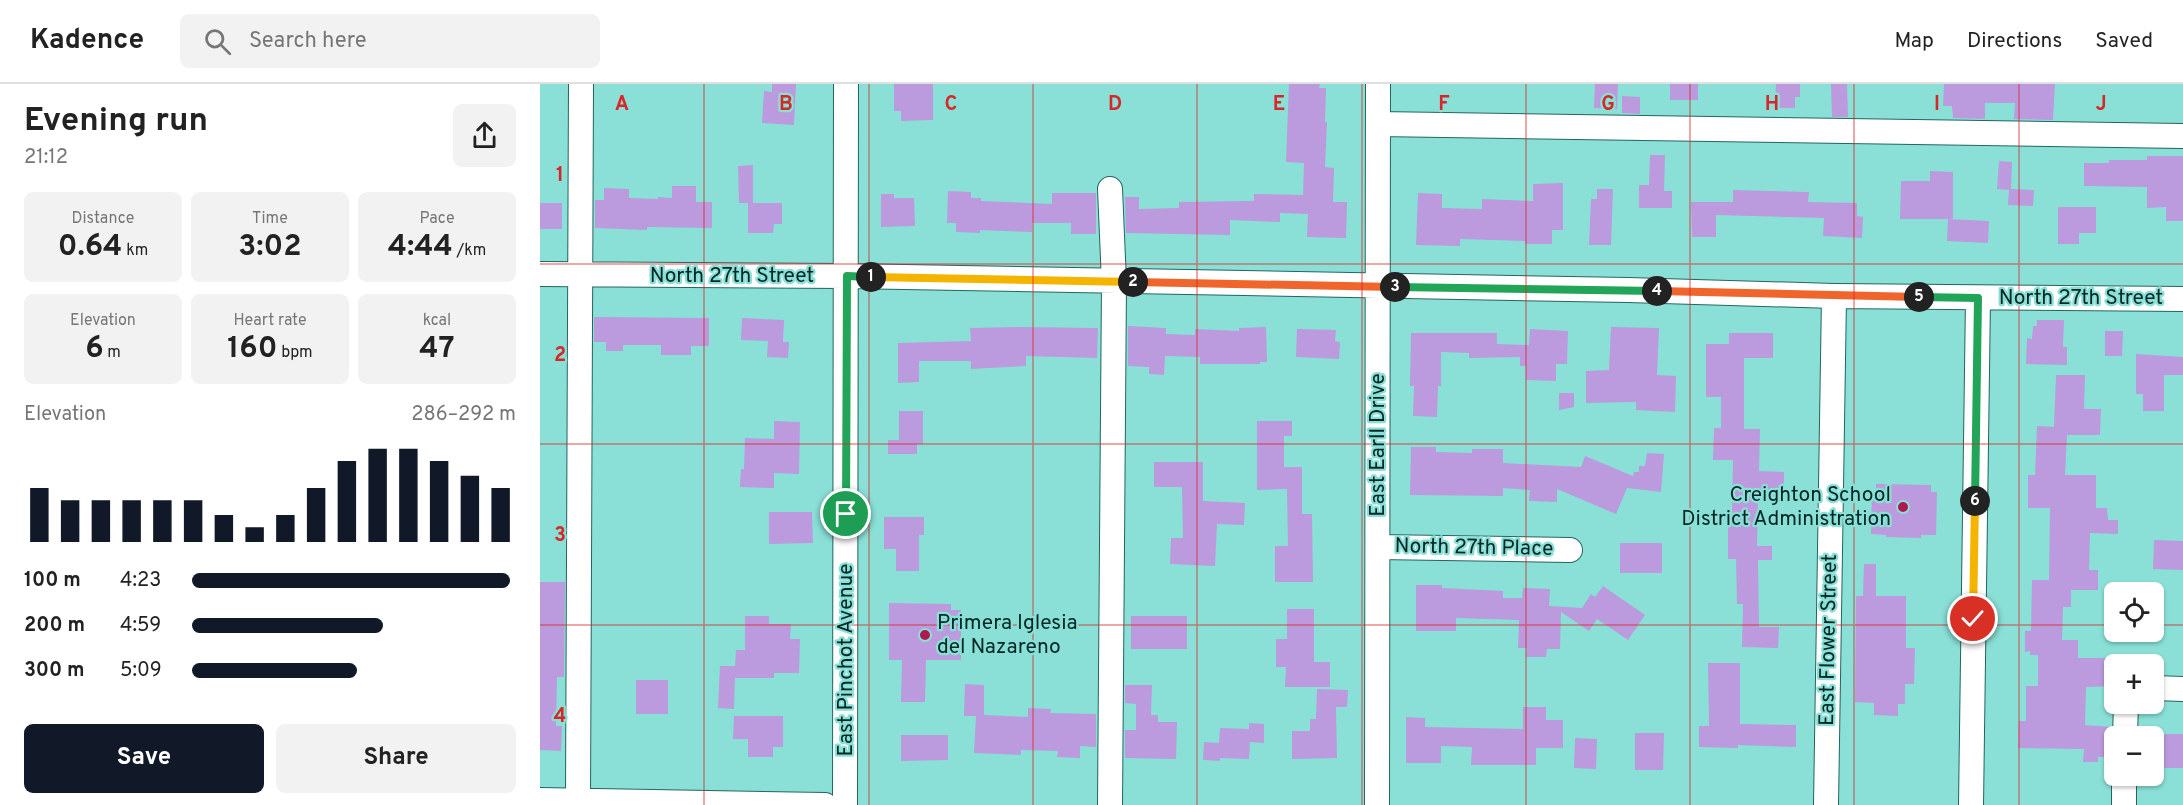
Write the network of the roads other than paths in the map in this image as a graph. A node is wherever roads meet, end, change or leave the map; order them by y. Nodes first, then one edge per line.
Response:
1 (581, 84) edge
2 (846, 84) edge
3 (1378, 84) edge
4 (1378, 124) junction
5 (2183, 136) edge
6 (1110, 189) dead end
7 (540, 274) edge
8 (581, 274) junction
9 (847, 276) junction
10 (1113, 282) junction
11 (1378, 287) junction
12 (1834, 296) junction
13 (1978, 298) junction
14 (2183, 299) edge
15 (1378, 547) junction
16 (1570, 550) dead end
17 (2164, 688) edge
18 (2183, 689) edge
19 (2124, 786) edge
20 (540, 800) edge
21 (578, 800) junction
22 (648, 803) edge
23 (755, 804) edge
24 (825, 805) edge
25 (845, 805) edge
26 (1110, 805) edge
27 (1377, 805) edge
28 (1826, 805) edge
29 (1971, 805) edge
30 (2124, 805) edge

1 - 8 street
2 - 9 street, East Pinchot Avenue
3 - 4 street, East Earll Drive
4 - 5 street
4 - 11 street, East Earll Drive
6 - 10 street
7 - 8 street, North 27th Street
8 - 9 street, North 27th Street
8 - 21 street
9 - 10 street, North 27th Street
9 - 25 street, East Pinchot Avenue
10 - 11 street, North 27th Street
10 - 26 street
11 - 12 street, North 27th Street
11 - 15 street, East Earll Drive
12 - 13 street, North 27th Street
12 - 28 street, East Flower Street
13 - 14 street, North 27th Street
13 - 29 street
15 - 16 street, North 27th Place
15 - 27 street, East Earll Drive
17 - 18 street
19 - 30 street
20 - 21 street
21 - 22 street
22 - 23 street
23 - 24 street

